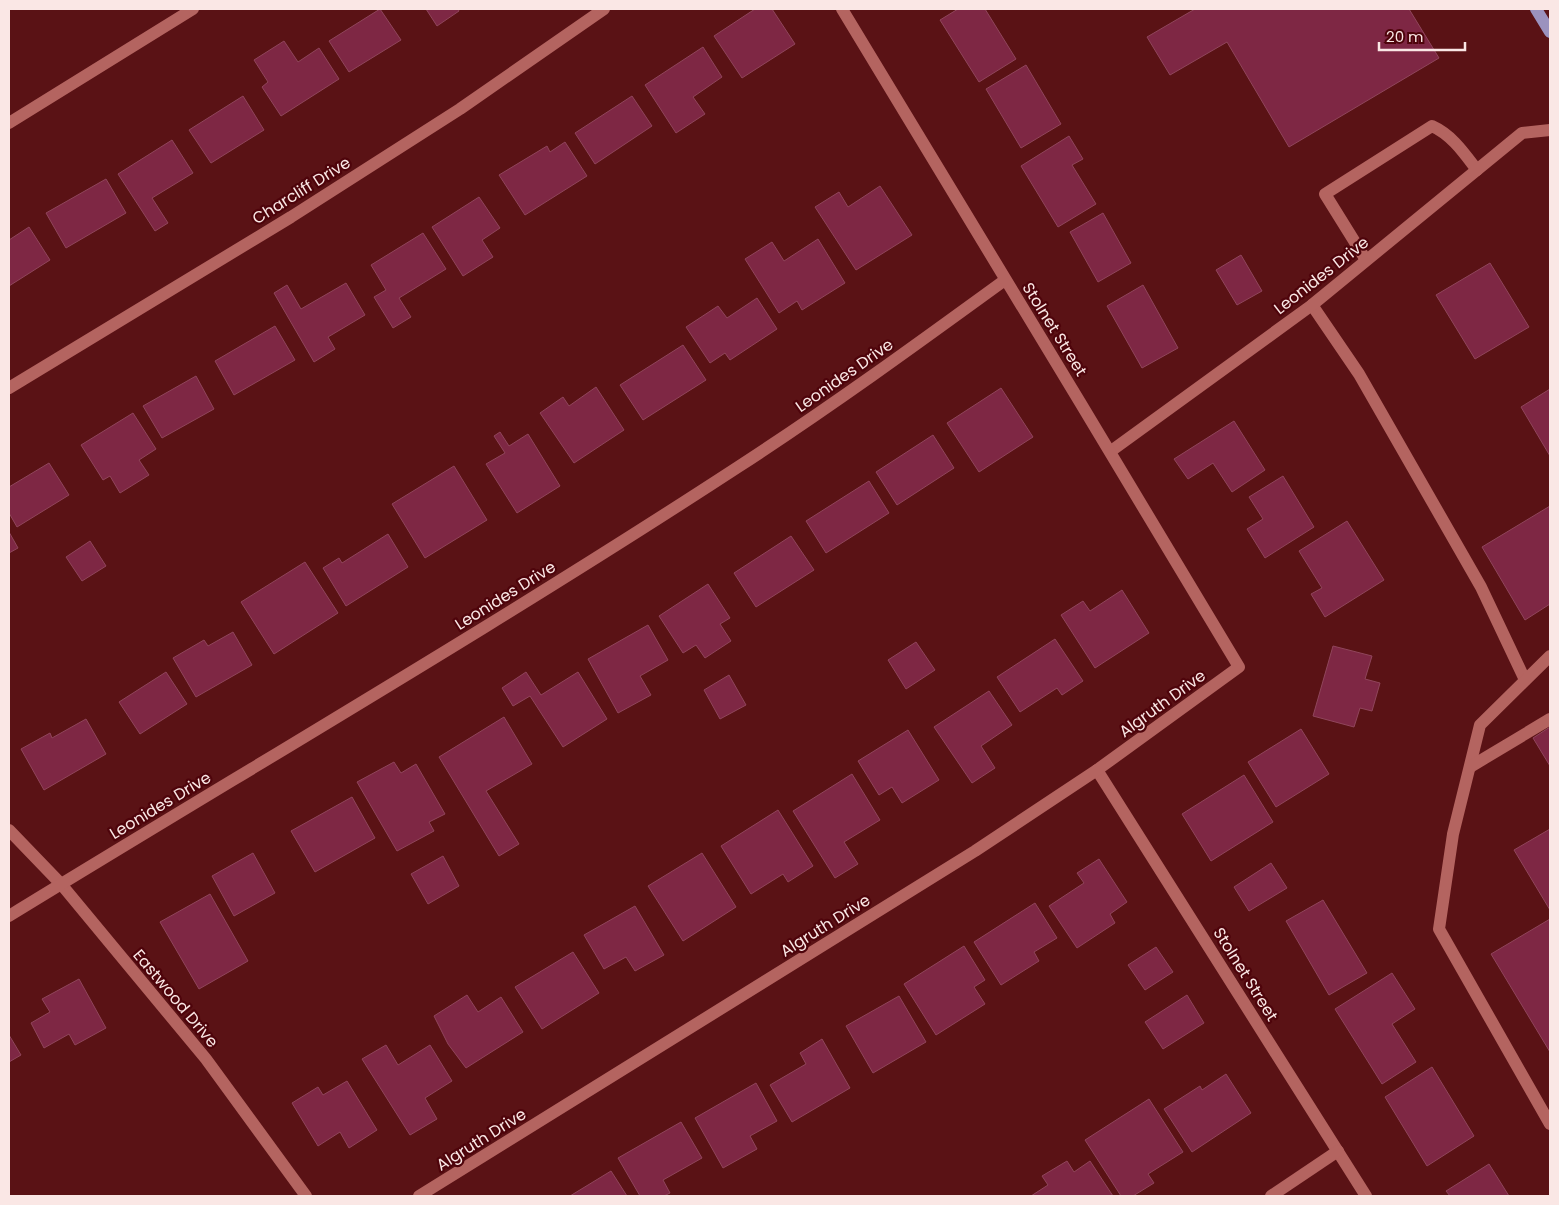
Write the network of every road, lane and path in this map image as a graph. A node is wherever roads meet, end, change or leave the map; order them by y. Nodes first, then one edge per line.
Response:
1 (193, 9) edge
2 (604, 9) edge
3 (842, 9) edge
4 (1536, 9) edge
5 (1550, 32) edge
6 (9, 123) edge
7 (1550, 130) edge
8 (1477, 170) junction
9 (1366, 260) junction
10 (1005, 280) junction
11 (1312, 305) junction
12 (9, 388) edge
13 (1111, 451) junction
14 (1550, 656) edge
15 (1239, 667) joint
16 (1525, 680) junction
17 (1550, 719) edge
18 (1470, 767) junction
19 (1097, 770) junction
20 (9, 830) edge
21 (61, 884) junction
22 (9, 916) edge
23 (1550, 1124) edge
24 (1338, 1151) junction
25 (306, 1196) edge
26 (419, 1196) edge
27 (1271, 1196) edge
28 (1366, 1196) edge

1 - 6 street
2 - 12 street, Charcliff Drive
3 - 10 street, Stolnet Street
4 - 5 main road
7 - 8 street, Leonides Drive
8 - 9 street, Leonides Drive
8 - 9 street
9 - 11 street, Leonides Drive
10 - 13 street, Stolnet Street
10 - 21 street, Leonides Drive
11 - 13 street, Leonides Drive
11 - 16 street
13 - 15 street, Stolnet Street
14 - 16 street
15 - 19 street, Algruth Drive
16 - 18 street
17 - 18 street
18 - 23 street
19 - 24 street, Stolnet Street
19 - 26 street, Algruth Drive
20 - 21 street, Eastwood Drive
21 - 22 street, Leonides Drive
21 - 25 street, Eastwood Drive
24 - 27 street
24 - 28 street, Stolnet Street

